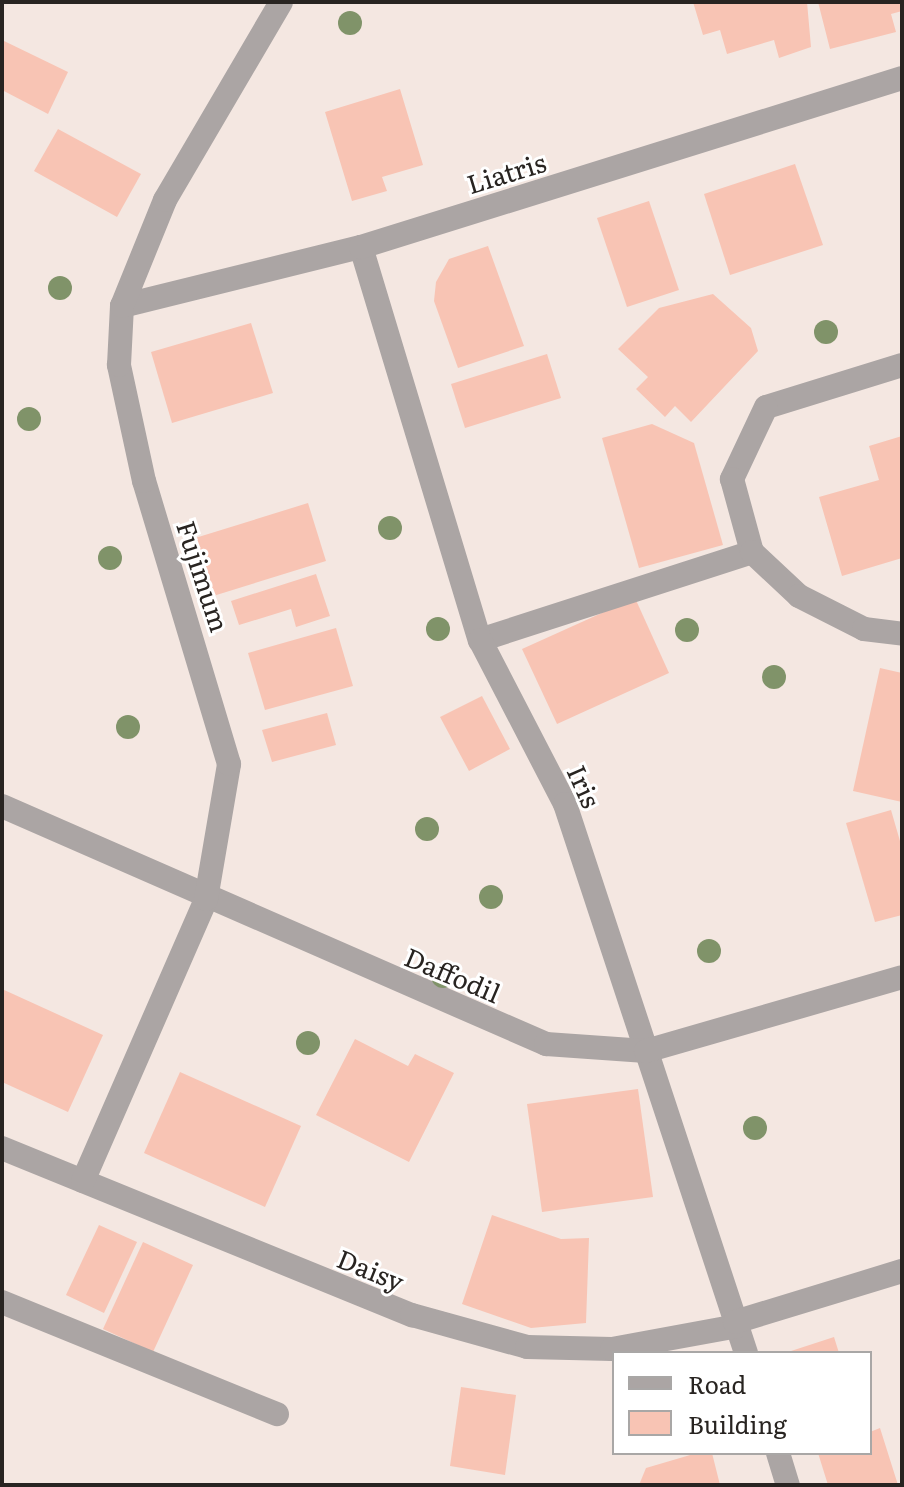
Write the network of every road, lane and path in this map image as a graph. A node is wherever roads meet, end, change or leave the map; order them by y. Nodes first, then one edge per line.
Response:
1 (281, 2) edge
2 (902, 78) edge
3 (361, 247) junction
4 (122, 306) junction
5 (902, 365) edge
6 (752, 552) junction
7 (902, 634) edge
8 (480, 640) junction
9 (2, 806) edge
10 (206, 899) junction
11 (902, 977) edge
12 (646, 1051) junction
13 (2, 1148) edge
14 (83, 1181) junction
15 (902, 1271) edge
16 (2, 1302) edge
17 (736, 1324) junction
18 (745, 1351) edge
19 (277, 1414) dead end
20 (779, 1455) edge
21 (788, 1485) edge

1 - 4 street, Fujimum
2 - 3 street, Liatris
3 - 4 street, Liatris
3 - 8 street, Iris
4 - 10 street, Fujimum
5 - 6 street
6 - 7 street
6 - 8 street
8 - 12 street, Iris
9 - 10 street, Daffodil
10 - 12 street, Daffodil
10 - 14 street, Fujimum
11 - 12 street, Daffodil
12 - 17 street, Iris
13 - 14 street, Daisy
14 - 17 street, Daisy
15 - 17 street, Daisy
16 - 19 street
17 - 18 street, Iris
20 - 21 street

